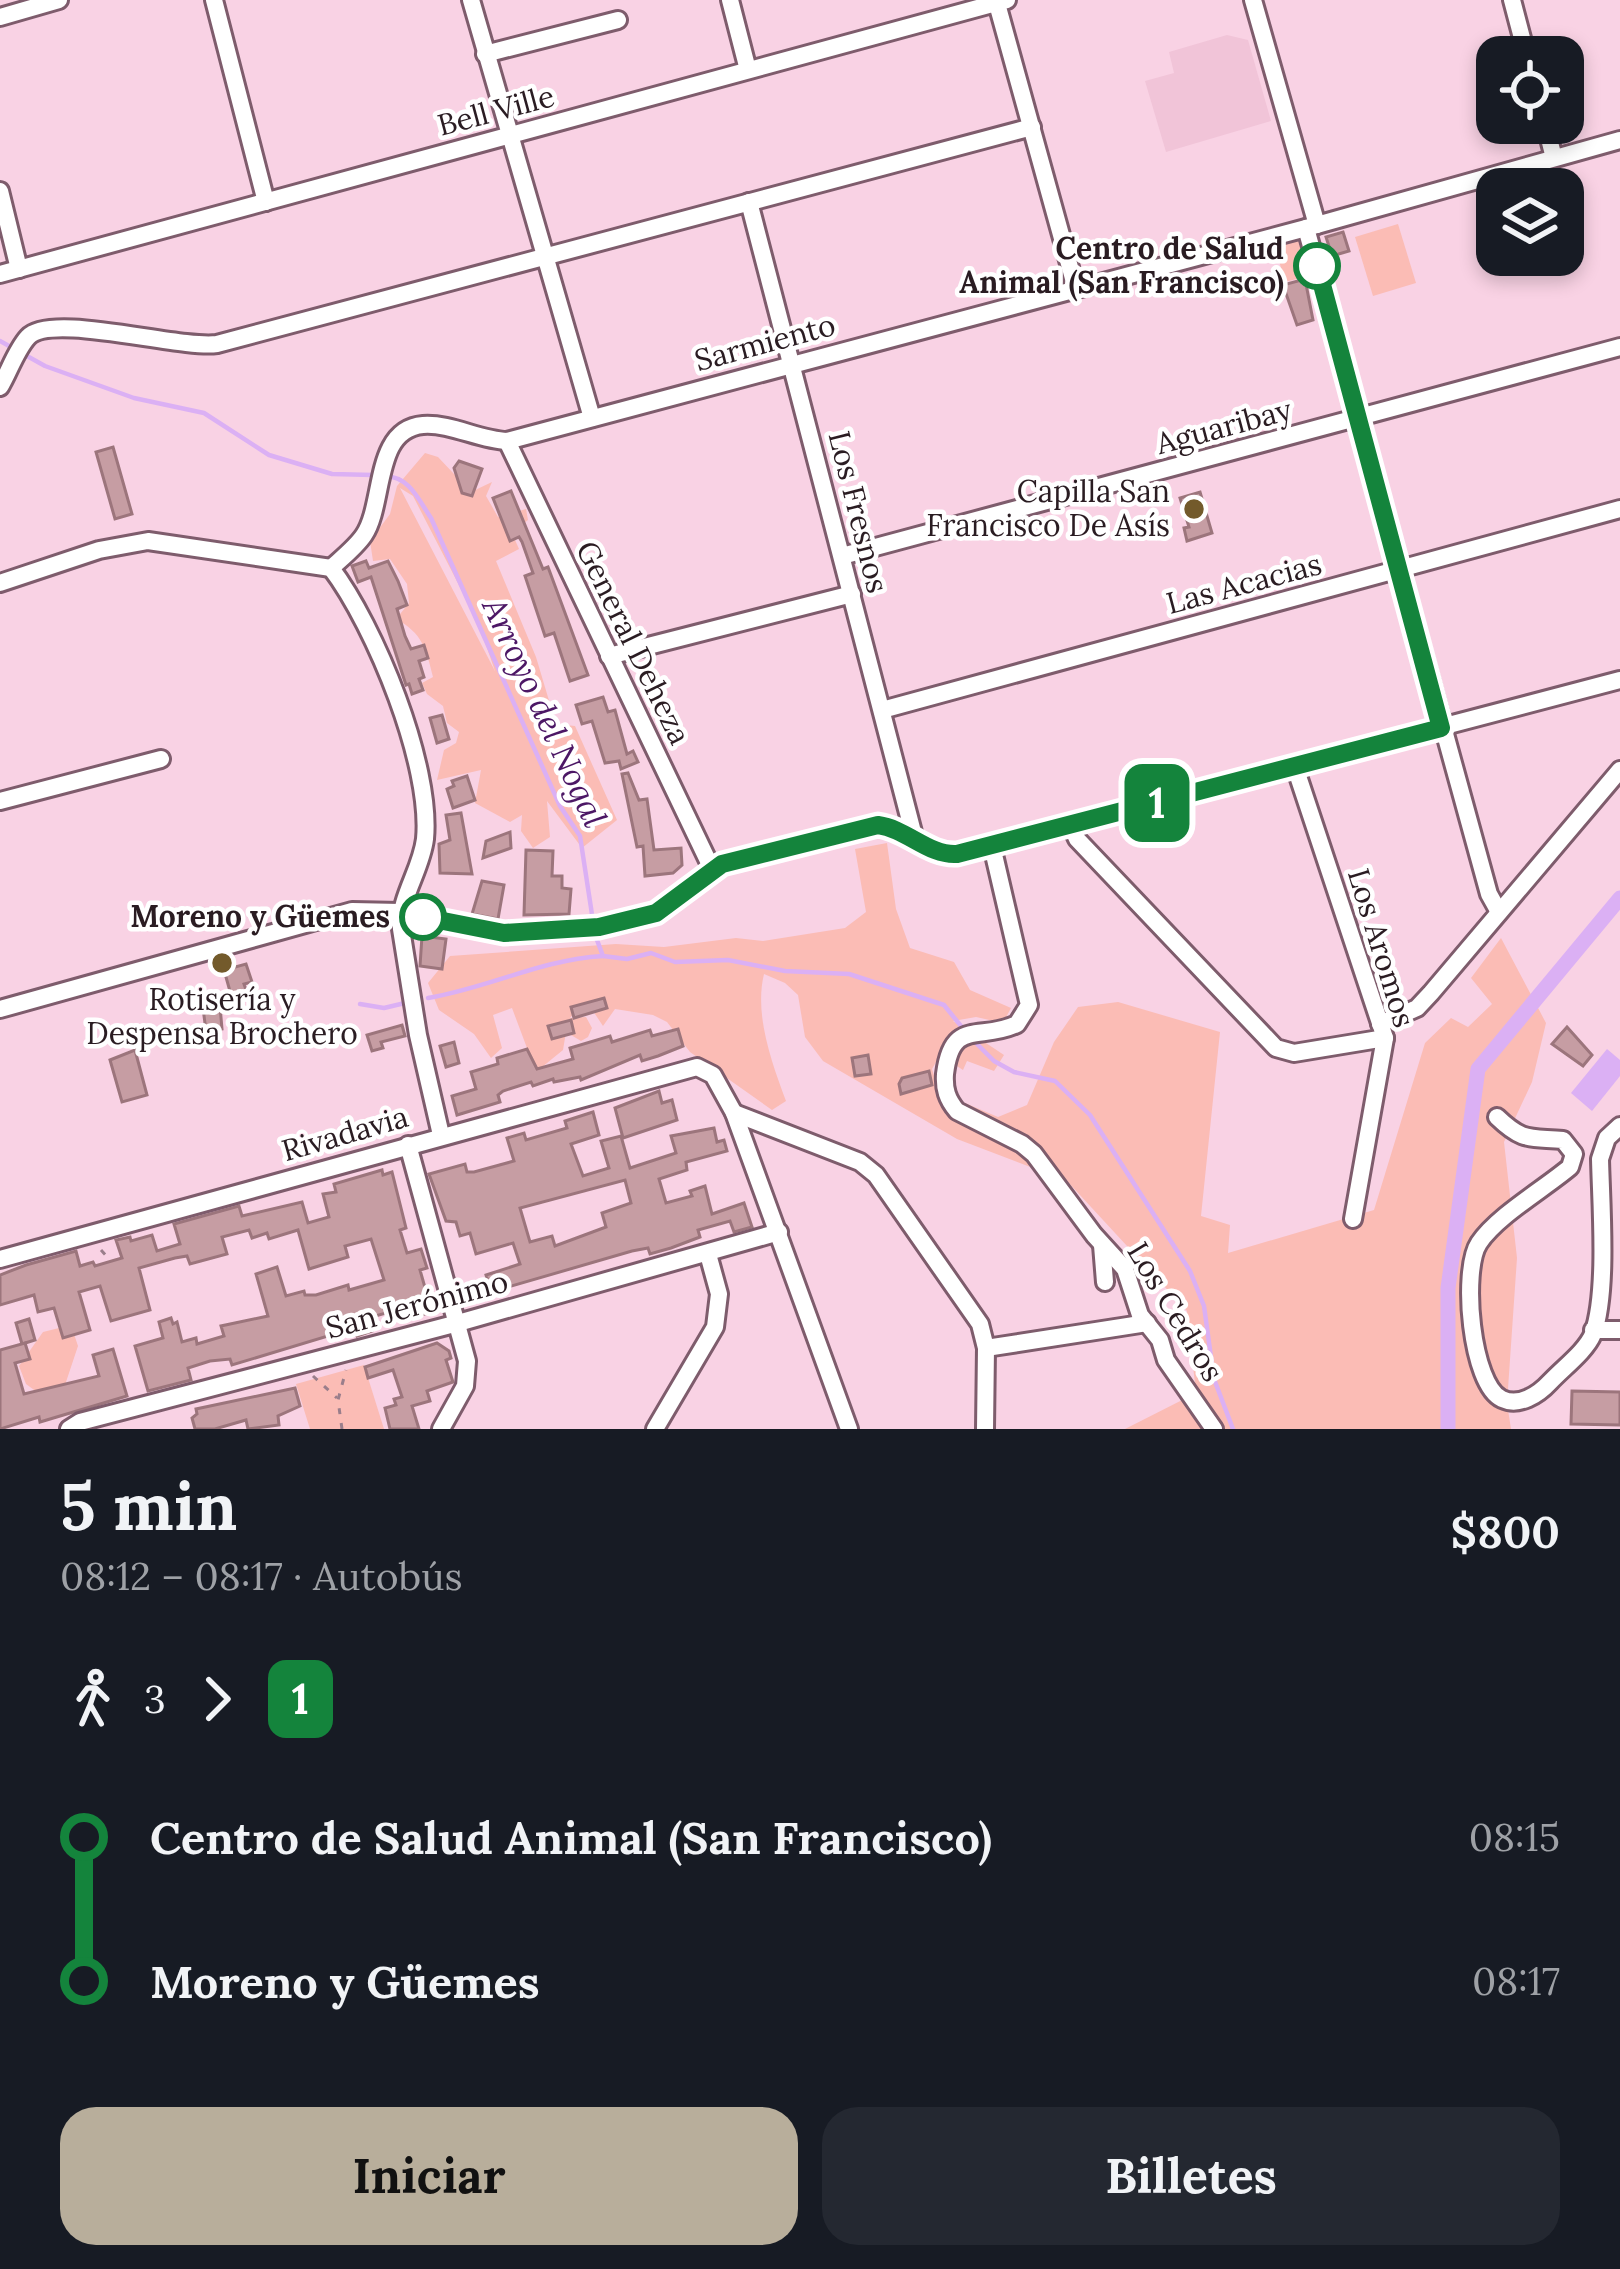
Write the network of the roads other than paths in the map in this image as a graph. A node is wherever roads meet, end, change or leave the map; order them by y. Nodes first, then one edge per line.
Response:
1 (59, 0) edge
2 (214, 0) edge
3 (471, 0) edge
4 (730, 0) edge
5 (1253, 0) edge
6 (1512, 0) edge
7 (1000, 1) edge
8 (0, 17) edge
9 (619, 20) dead end
10 (1521, 36) edge
11 (485, 54) junction
12 (748, 70) junction
13 (1032, 127) junction
14 (509, 136) junction
15 (1620, 140) edge
16 (1550, 144) edge
17 (1554, 158) junction
18 (0, 191) edge
19 (266, 202) junction
20 (749, 202) junction
21 (1312, 226) junction
22 (544, 256) junction
23 (20, 269) junction
24 (0, 274) edge
25 (1076, 289) junction
26 (1620, 347) edge
27 (792, 363) junction
28 (0, 387) edge
29 (592, 418) junction
30 (1360, 419) junction
31 (507, 440) junction
32 (1620, 509) edge
33 (842, 556) junction
34 (331, 568) junction
35 (1401, 570) junction
36 (0, 583) edge
37 (851, 594) junction
38 (609, 656) junction
39 (1620, 680) edge
40 (882, 710) junction
41 (1441, 728) junction
42 (161, 759) dead end
43 (1295, 767) junction
44 (1620, 770) edge
45 (0, 801) edge
46 (1071, 826) junction
47 (914, 836) junction
48 (992, 846) junction
49 (712, 869) junction
50 (400, 912) junction
51 (1499, 912) junction
52 (0, 1009) edge
53 (1383, 1031) junction
54 (734, 1113) junction
55 (1497, 1118) dead end
56 (1620, 1126) edge
57 (440, 1136) junction
58 (408, 1145) junction
59 (1352, 1220) dead end
60 (779, 1232) junction
61 (1102, 1244) junction
62 (708, 1254) junction
63 (0, 1259) edge
64 (1105, 1282) dead end
65 (458, 1322) junction
66 (1147, 1323) junction
67 (1593, 1330) junction
68 (1620, 1330) edge
69 (986, 1348) junction
70 (69, 1429) edge
71 (441, 1429) edge
72 (655, 1429) edge
73 (849, 1429) edge
74 (985, 1429) edge
75 (1214, 1429) edge

1 - 8 street
2 - 19 street
3 - 11 street
4 - 12 street
5 - 21 street
6 - 10 street
7 - 12 street, Bell Ville
7 - 13 street
9 - 11 street
11 - 14 street
12 - 14 street, Bell Ville
13 - 20 street
13 - 25 street
14 - 19 street, Bell Ville
14 - 22 street
15 - 17 street, Sarmiento
16 - 17 street
17 - 21 street, Sarmiento
18 - 23 street
19 - 23 street, Bell Ville
20 - 22 street
20 - 27 street, Los Fresnos
21 - 25 street, Sarmiento
21 - 30 street
22 - 28 street
22 - 29 street
23 - 24 street, Bell Ville
25 - 27 street, Sarmiento
26 - 30 street, Aguaribay
27 - 29 street, Sarmiento
27 - 33 street, Los Fresnos
29 - 31 street, Sarmiento
30 - 33 street, Aguaribay
30 - 35 street
31 - 34 street, Sarmiento
31 - 38 street, General Deheza
32 - 35 street, Las Acacias
33 - 37 street, Los Fresnos
34 - 36 street
34 - 50 street
35 - 40 street, Las Acacias
35 - 41 street
37 - 38 street
37 - 40 street, Los Fresnos
38 - 49 street, General Deheza
39 - 41 street
40 - 47 street, Los Fresnos
41 - 43 street
41 - 51 street
42 - 45 street
43 - 46 street
43 - 53 street, Los Aromos
44 - 51 street
46 - 48 street
46 - 53 street
47 - 48 street
47 - 49 street
48 - 61 street, Los Cedros
49 - 50 street
50 - 52 street
50 - 57 street
51 - 53 street
53 - 59 street, Los Aromos
54 - 57 street, Rivadavia
54 - 60 street
54 - 69 street
55 - 67 street
56 - 67 street
57 - 58 street, Rivadavia
58 - 63 street, Rivadavia
58 - 65 street
60 - 62 street, San Jerónimo
60 - 73 street
61 - 64 street
61 - 66 street, Los Cedros
62 - 65 street, San Jerónimo
62 - 72 street
65 - 70 street, San Jerónimo
65 - 71 street
66 - 69 street
66 - 75 street, Los Cedros
67 - 68 street
69 - 74 street

